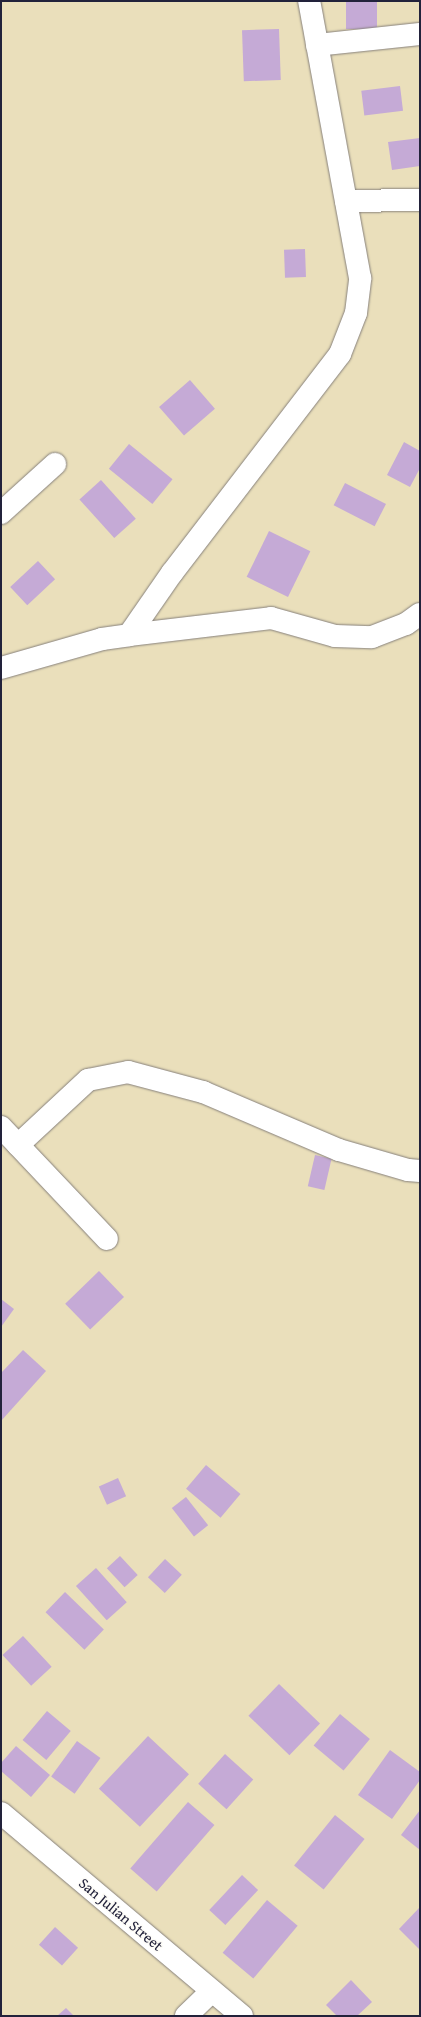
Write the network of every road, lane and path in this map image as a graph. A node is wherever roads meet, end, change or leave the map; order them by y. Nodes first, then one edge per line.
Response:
1 (309, 1) edge
2 (420, 34) edge
3 (317, 45) junction
4 (420, 200) edge
5 (346, 201) junction
6 (55, 464) dead end
7 (1, 513) edge
8 (420, 614) edge
9 (129, 635) junction
10 (1, 668) edge
11 (1, 1127) edge
12 (18, 1145) junction
13 (420, 1171) edge
14 (107, 1239) dead end
15 (1, 1813) edge
16 (212, 1991) junction
17 (186, 2016) edge
18 (242, 2016) edge

1 - 3 street
2 - 3 street
3 - 5 street
4 - 5 street
5 - 9 street
6 - 7 street
8 - 9 street
9 - 10 street
11 - 12 street
12 - 13 street
12 - 14 street
15 - 16 street, San Julian Street
16 - 17 street
16 - 18 street, San Julian Street

